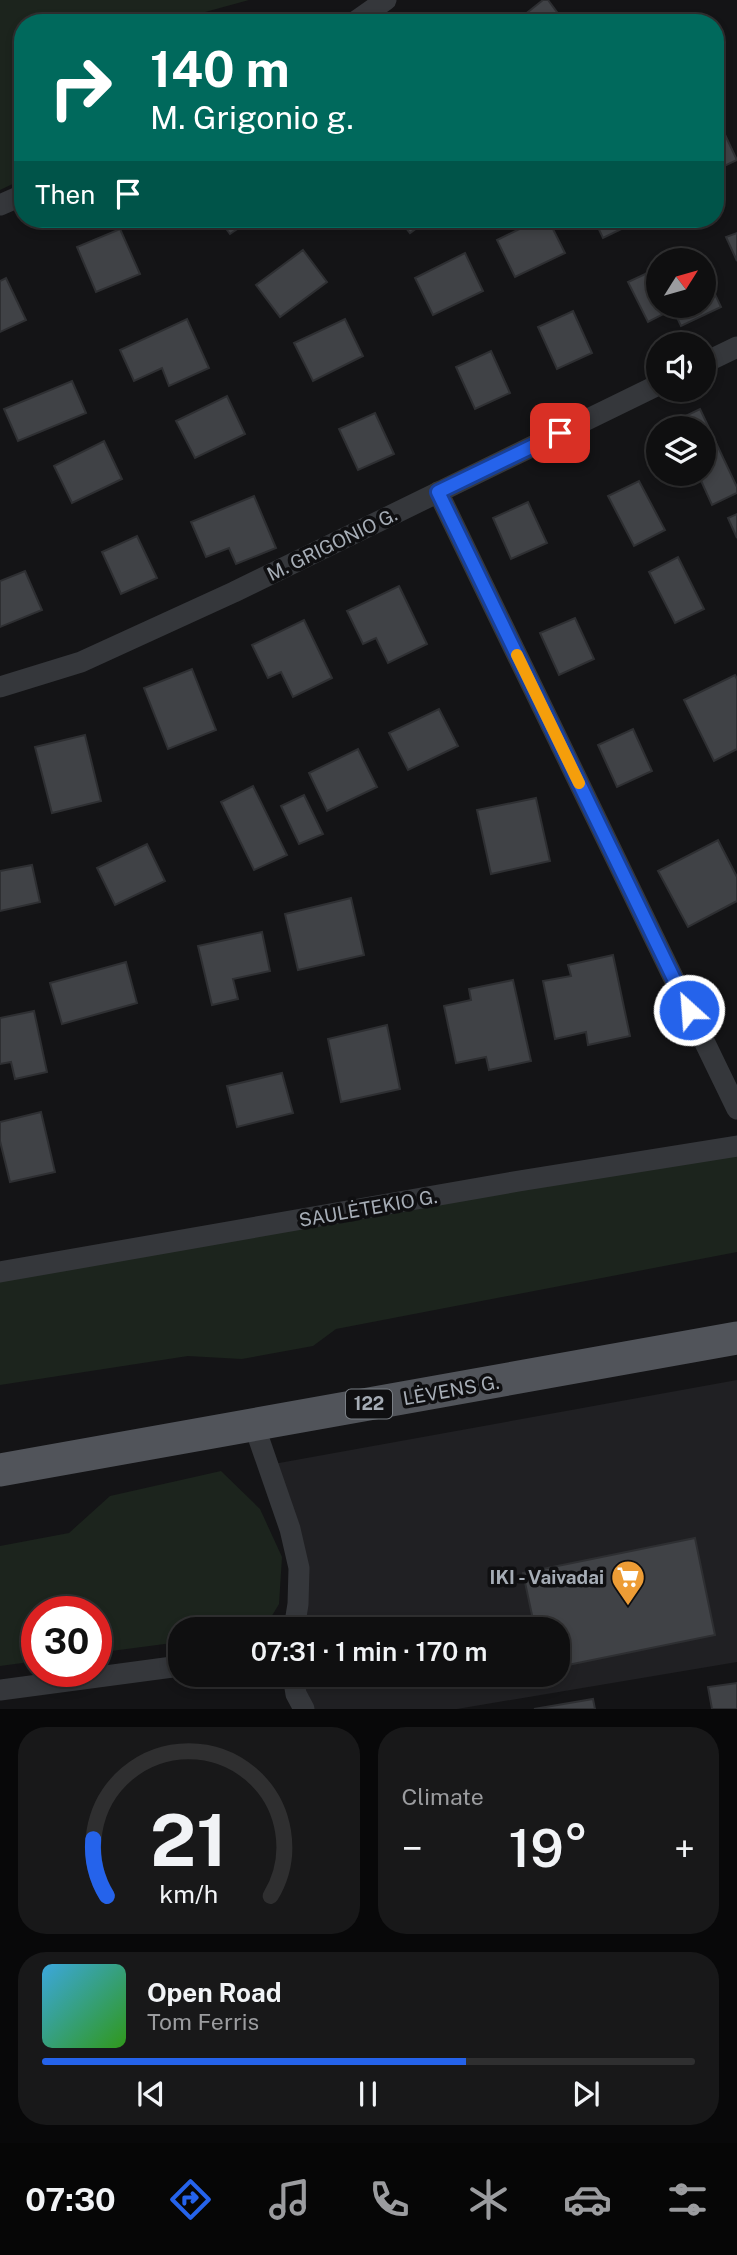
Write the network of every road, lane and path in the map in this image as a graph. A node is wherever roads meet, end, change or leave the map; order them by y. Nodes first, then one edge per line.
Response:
1 (386, 0) edge
2 (365, 14) edge
3 (737, 347) edge
4 (716, 357) edge
5 (646, 391) edge
6 (438, 492) junction
7 (0, 687) edge
8 (737, 1109) edge
9 (737, 1146) edge
10 (0, 1272) edge
11 (737, 1338) edge
12 (254, 1425) junction
13 (0, 1470) edge
14 (296, 1617) edge
15 (168, 1668) edge
16 (295, 1687) edge
17 (0, 1690) edge
18 (304, 1709) edge

1 - 2 street
3 - 4 street
5 - 6 street, M. GRIGONIO G.
6 - 7 street, M. GRIGONIO G.
6 - 8 street
9 - 10 street, SAULĖTEKIO G.
11 - 12 main road, LĖVENS G. / 122
12 - 13 main road, LĖVENS G. / 122
12 - 14 street
15 - 17 street
16 - 18 street

